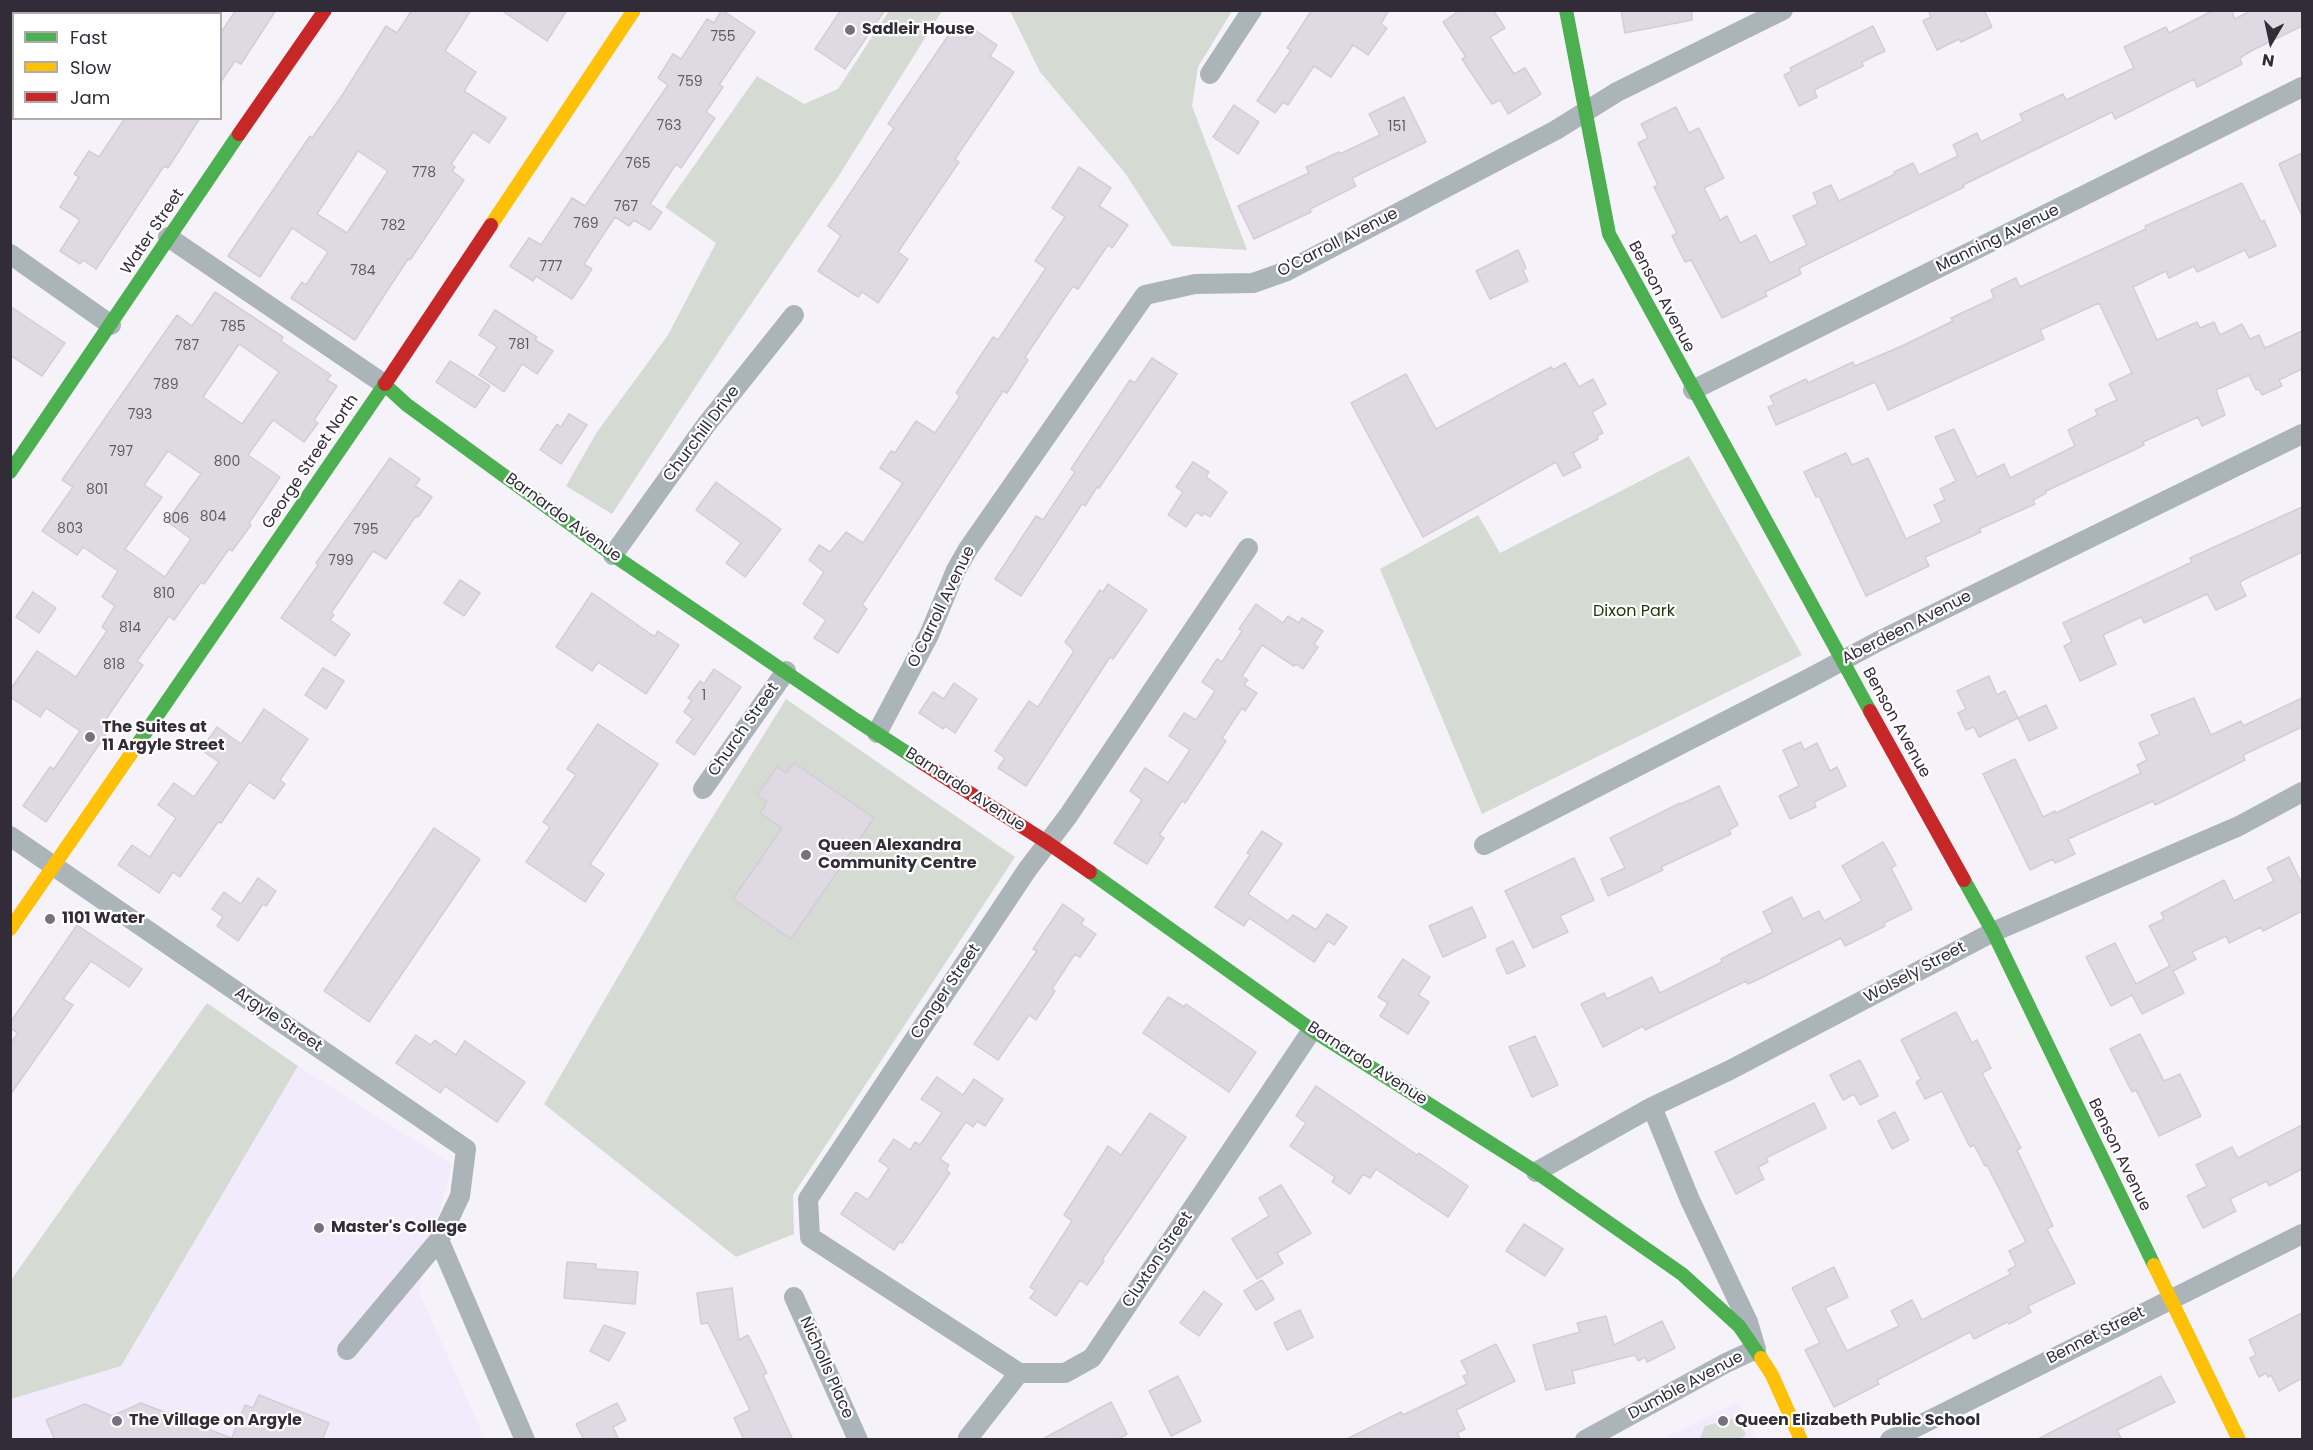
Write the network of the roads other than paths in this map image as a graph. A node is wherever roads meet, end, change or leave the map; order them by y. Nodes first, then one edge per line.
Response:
1 (325, 10) edge
2 (634, 10) edge
3 (1252, 10) edge
4 (1566, 10) edge
5 (1783, 10) edge
6 (1210, 74) dead end
7 (2302, 87) edge
8 (1585, 111) junction
9 (168, 237) junction
10 (10, 254) edge
11 (794, 315) dead end
12 (111, 325) junction
13 (384, 384) junction
14 (1693, 390) junction
15 (2302, 434) edge
16 (10, 472) edge
17 (1248, 548) dead end
18 (613, 555) junction
19 (1842, 660) junction
20 (786, 671) junction
21 (877, 733) junction
22 (703, 789) dead end
23 (2302, 792) edge
24 (10, 836) edge
25 (1048, 843) junction
26 (1484, 845) dead end
27 (53, 867) junction
28 (10, 929) edge
29 (1993, 932) junction
30 (1312, 1030) junction
31 (1652, 1107) junction
32 (1536, 1172) junction
33 (2302, 1234) edge
34 (439, 1240) junction
35 (794, 1297) dead end
36 (2170, 1299) junction
37 (1756, 1349) junction
38 (347, 1350) dead end
39 (1019, 1373) junction
40 (967, 1439) edge
41 (525, 1440) edge
42 (858, 1440) edge
43 (1585, 1440) edge
44 (1801, 1440) edge
45 (1890, 1440) edge
46 (2239, 1440) edge

1 - 9 street, Water Street
2 - 13 street, George Street North
3 - 6 street
4 - 8 street, Benson Avenue
5 - 8 street, O'Carroll Avenue
7 - 14 street, Manning Avenue
8 - 14 street, Benson Avenue
8 - 21 street, O'Carroll Avenue
9 - 12 street, Water Street
9 - 13 street, Barnardo Avenue
10 - 12 street
11 - 18 street, Churchill Drive
12 - 16 street, Water Street
13 - 18 street, Barnardo Avenue
13 - 27 street, George Street North
14 - 19 street, Benson Avenue
15 - 19 street, Aberdeen Avenue
17 - 25 street, Conger Street
18 - 20 street, Barnardo Avenue
19 - 26 street, Aberdeen Avenue
19 - 29 street, Benson Avenue
20 - 21 street, Barnardo Avenue
20 - 22 street, Church Street
21 - 25 street, Barnardo Avenue
23 - 29 street, Wolsely Street
24 - 27 street, Argyle Street
25 - 30 street, Barnardo Avenue
25 - 39 street, Conger Street
27 - 28 street, George Street North
27 - 34 street, Argyle Street
29 - 31 street, Wolsely Street
29 - 36 street, Benson Avenue
30 - 32 street, Barnardo Avenue
30 - 39 street, Cluxton Street
31 - 32 street, Wolsely Street
31 - 37 street, Barnardo Avenue
32 - 37 street, Barnardo Avenue
33 - 36 street, Bennet Street
34 - 38 street, Argyle Street
34 - 41 street
35 - 42 street, Nicholls Place
36 - 45 street, Bennet Street
36 - 46 street, Benson Avenue
37 - 43 street, Dumble Avenue
37 - 44 street, Barnardo Avenue
39 - 40 street

